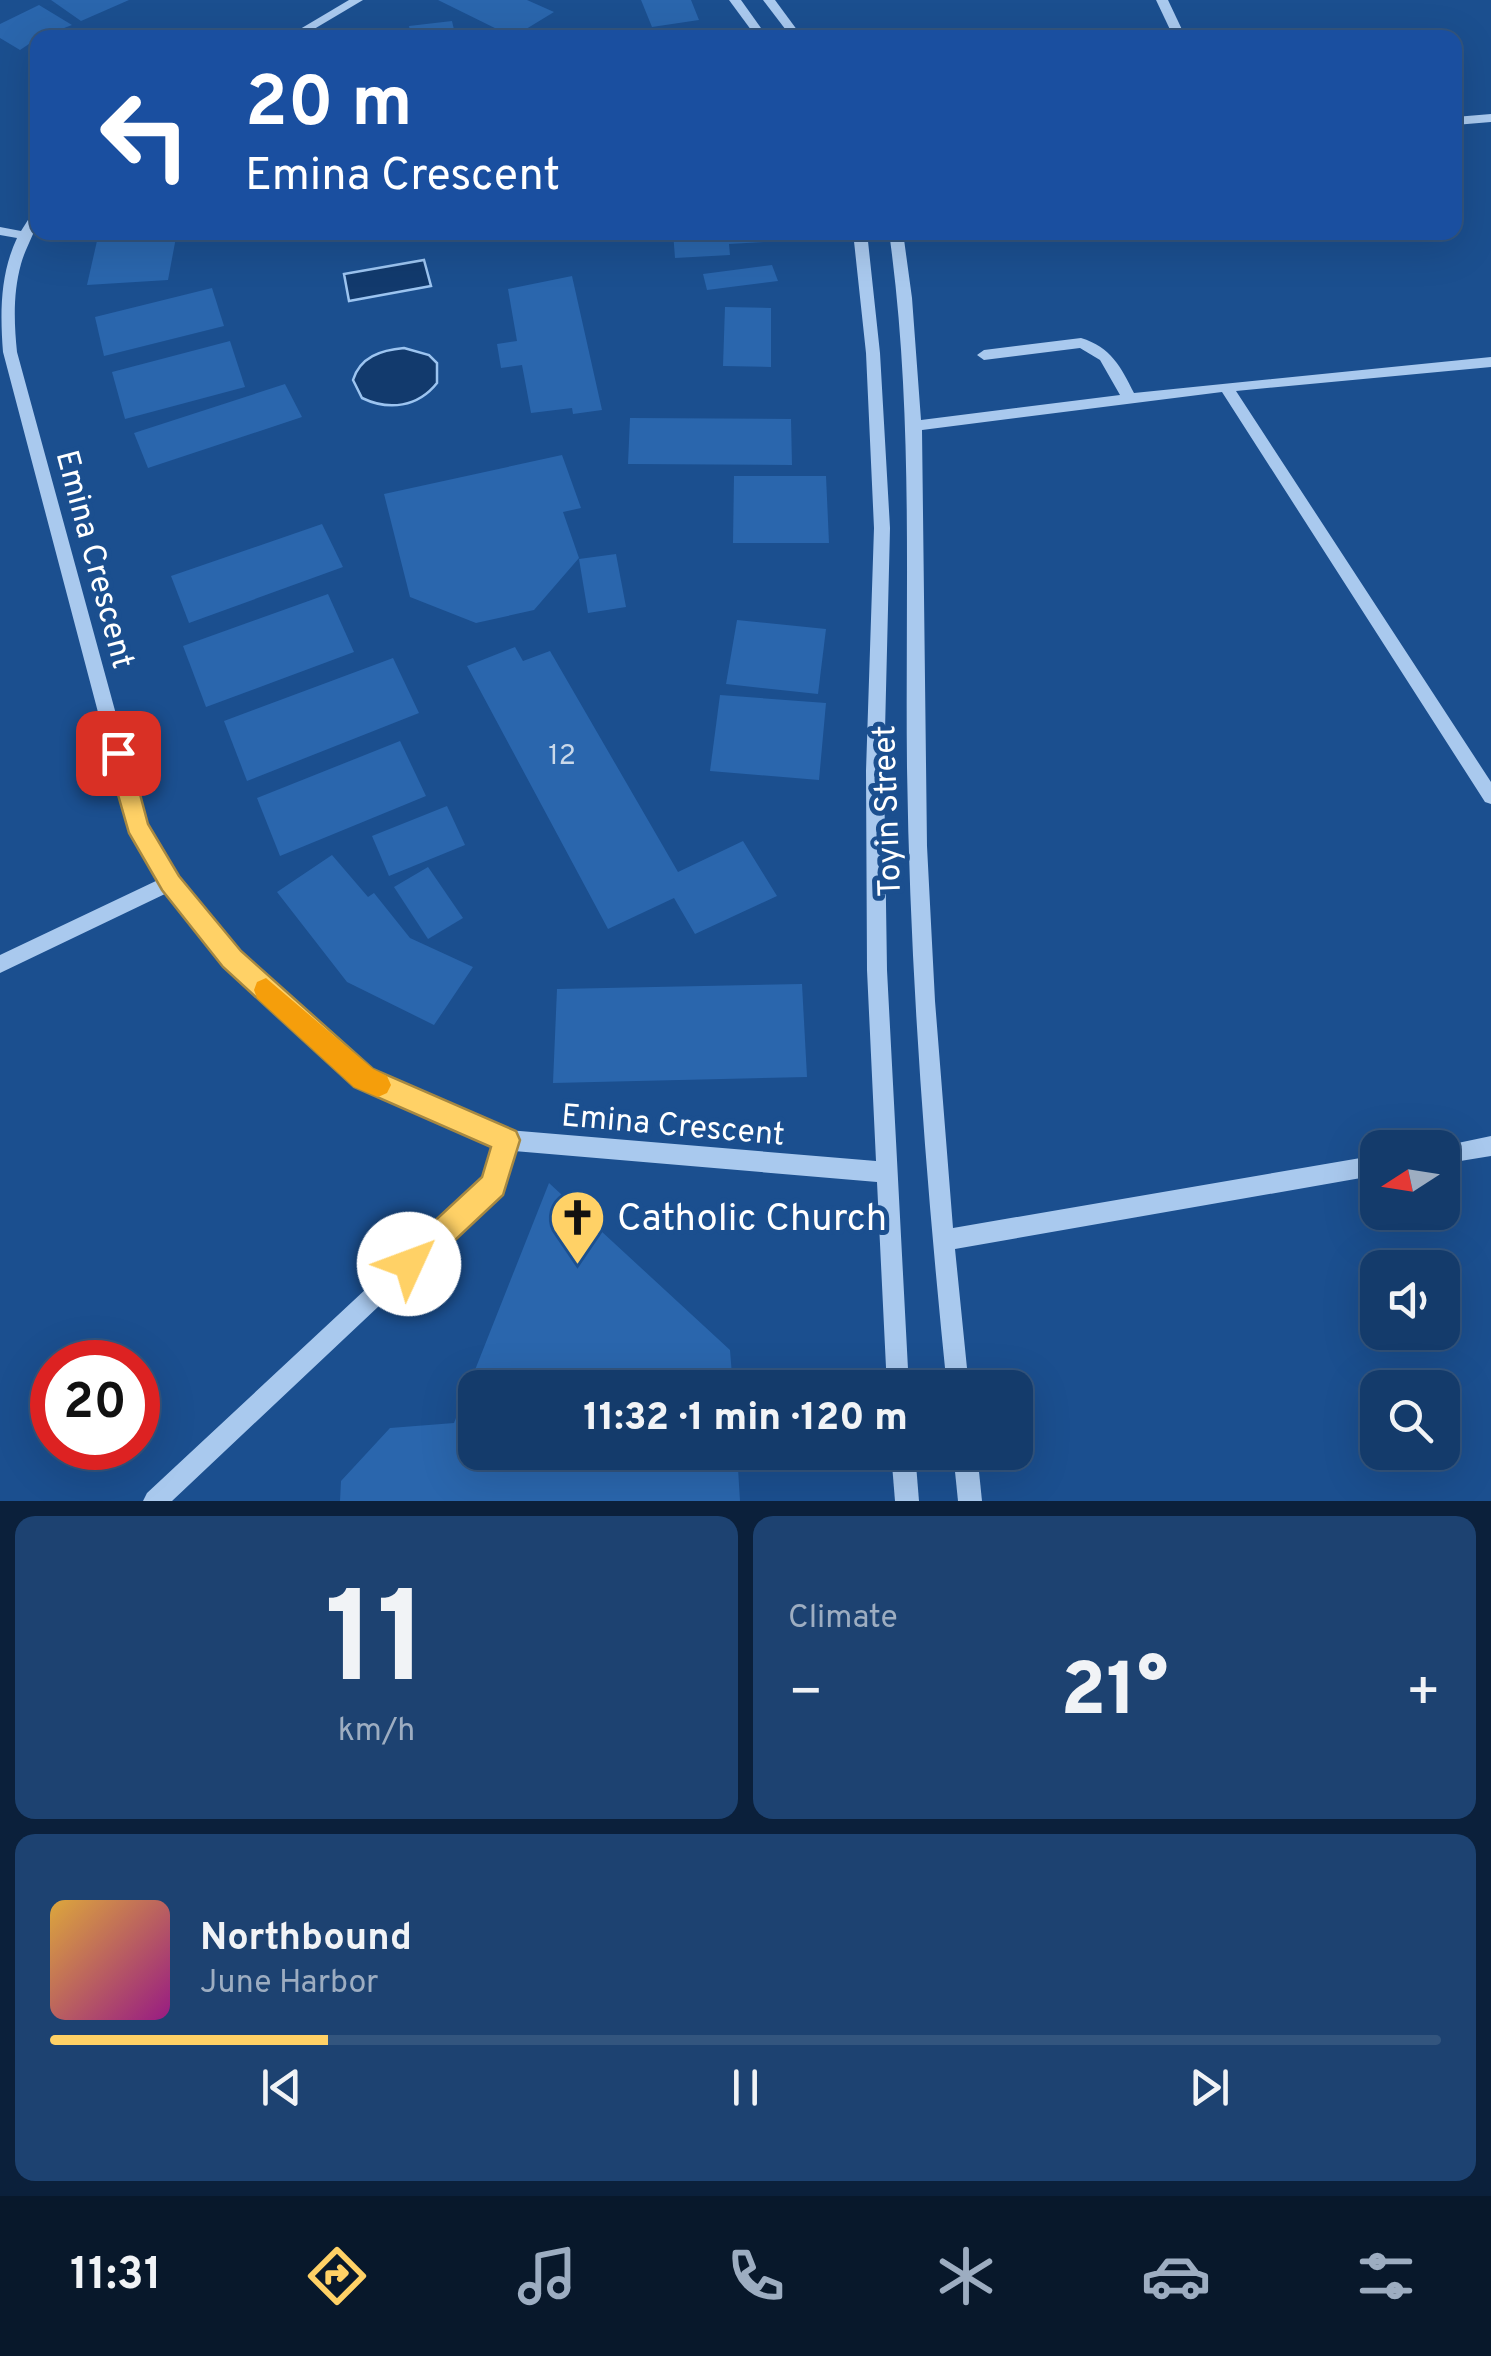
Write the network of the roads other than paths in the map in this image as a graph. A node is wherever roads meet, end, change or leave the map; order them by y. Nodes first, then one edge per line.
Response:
1 (356, 0) edge
2 (736, 0) edge
3 (769, 0) edge
4 (1162, 0) edge
5 (304, 30) edge
6 (757, 30) edge
7 (792, 30) edge
8 (1176, 30) edge
9 (1491, 118) edge
10 (1462, 120) edge
11 (30, 226) edge
12 (0, 231) edge
13 (23, 235) junction
14 (861, 240) edge
15 (897, 240) edge
16 (984, 355) dead end
17 (1491, 362) edge
18 (1226, 387) junction
19 (1129, 398) junction
20 (912, 426) junction
21 (1491, 797) edge
22 (170, 883) junction
23 (0, 964) edge
24 (507, 1140) junction
25 (1491, 1146) edge
26 (1460, 1151) edge
27 (1360, 1168) edge
28 (886, 1172) junction
29 (942, 1241) junction
30 (897, 1370) edge
31 (956, 1370) edge
32 (905, 1470) edge
33 (967, 1470) edge
34 (155, 1501) edge
35 (908, 1501) edge
36 (970, 1501) edge

1 - 5 street
2 - 6 street
3 - 7 street
4 - 8 street
9 - 10 street
11 - 13 street, Emina Crescent
12 - 13 street
13 - 22 street, Emina Crescent
14 - 28 street, Toyin Street
15 - 20 street, Toyin Street
16 - 19 street
17 - 18 street
18 - 19 street
18 - 21 street
19 - 20 street
20 - 29 street, Toyin Street
22 - 23 street
22 - 24 street, Emina Crescent
24 - 28 street, Emina Crescent
24 - 34 street
25 - 26 street
27 - 29 street
28 - 30 street, Toyin Street
29 - 31 street, Toyin Street
32 - 35 street
33 - 36 street

